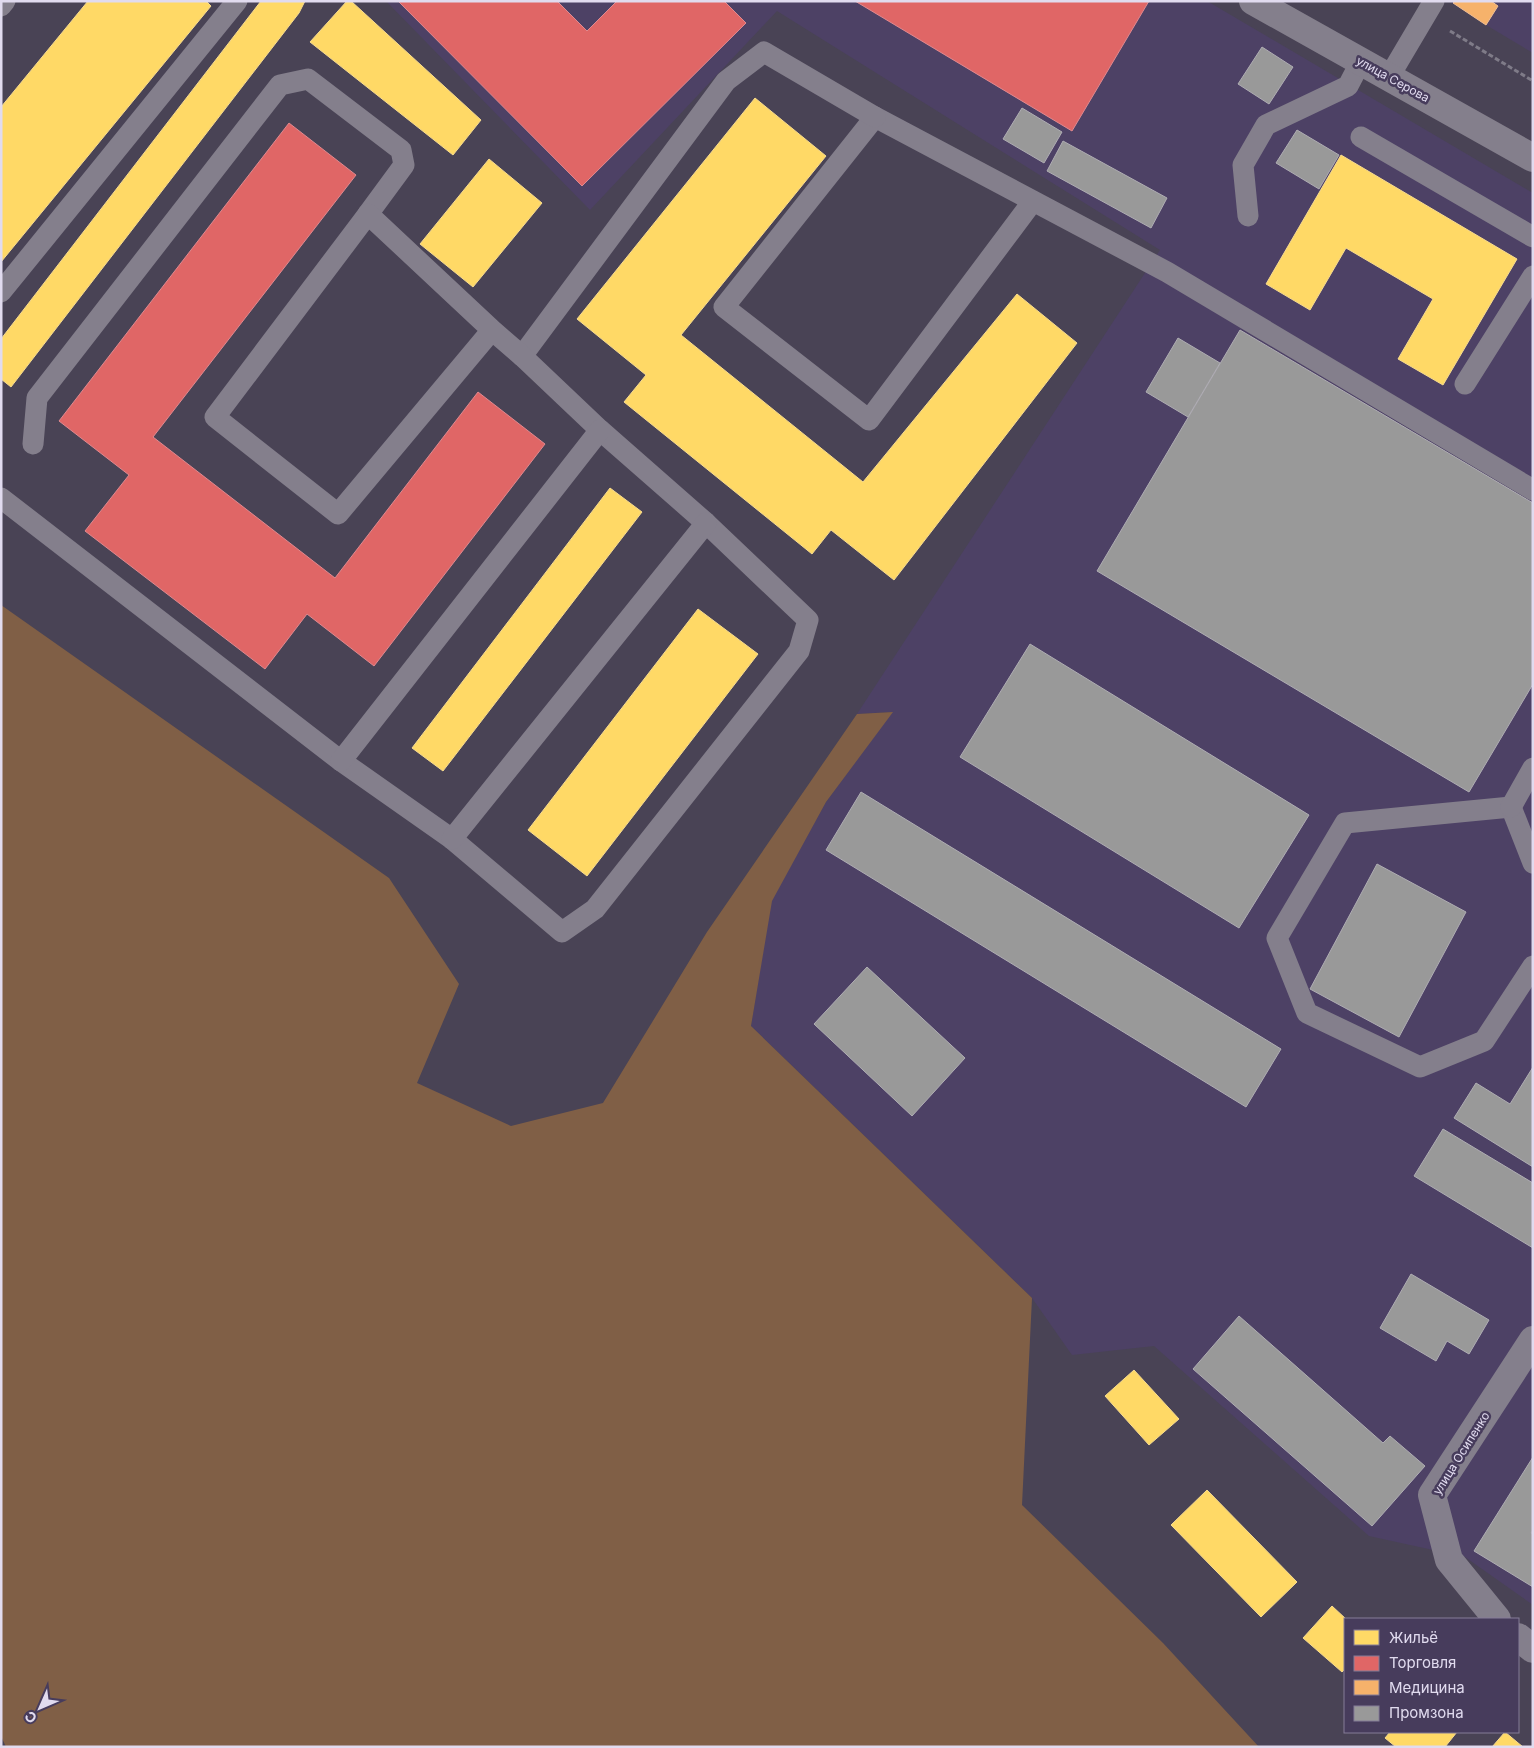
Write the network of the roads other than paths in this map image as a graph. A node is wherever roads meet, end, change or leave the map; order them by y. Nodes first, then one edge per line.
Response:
1 (5, 1) edge
2 (237, 1) edge
3 (1253, 1) edge
4 (1, 6) edge
5 (1430, 9) edge
6 (1361, 61) junction
7 (1389, 77) junction
8 (875, 117) junction
9 (1361, 137) dead end
10 (1533, 158) edge
11 (1033, 201) junction
12 (368, 214) junction
13 (1248, 216) dead end
14 (1533, 236) edge
15 (1533, 276) edge
16 (1, 292) edge
17 (492, 330) junction
18 (522, 356) junction
19 (1465, 384) dead end
20 (600, 430) junction
21 (33, 444) dead end
22 (1533, 490) edge
23 (1, 498) edge
24 (706, 523) junction
25 (341, 761) junction
26 (1533, 768) edge
27 (1511, 807) junction
28 (452, 839) junction
29 (1533, 863) edge
30 (1533, 966) edge
31 (1533, 1340) edge
32 (1496, 1618) edge
33 (1519, 1638) edge
34 (1533, 1649) edge

1 - 4 lane
2 - 16 lane
3 - 6 street, улица Серова
5 - 7 lane
6 - 7 street, улица Серова
6 - 13 lane
7 - 10 street, улица Серова
8 - 11 lane
8 - 11 lane
8 - 18 lane
9 - 14 lane
11 - 22 lane
12 - 17 lane
12 - 17 lane
12 - 21 lane
15 - 19 lane
17 - 18 lane
18 - 20 lane
20 - 24 lane
20 - 25 lane
23 - 25 lane
24 - 28 lane
24 - 28 lane
25 - 28 lane
26 - 27 lane
27 - 29 lane
27 - 30 lane
31 - 32 street, улица Осипенко
33 - 34 street

